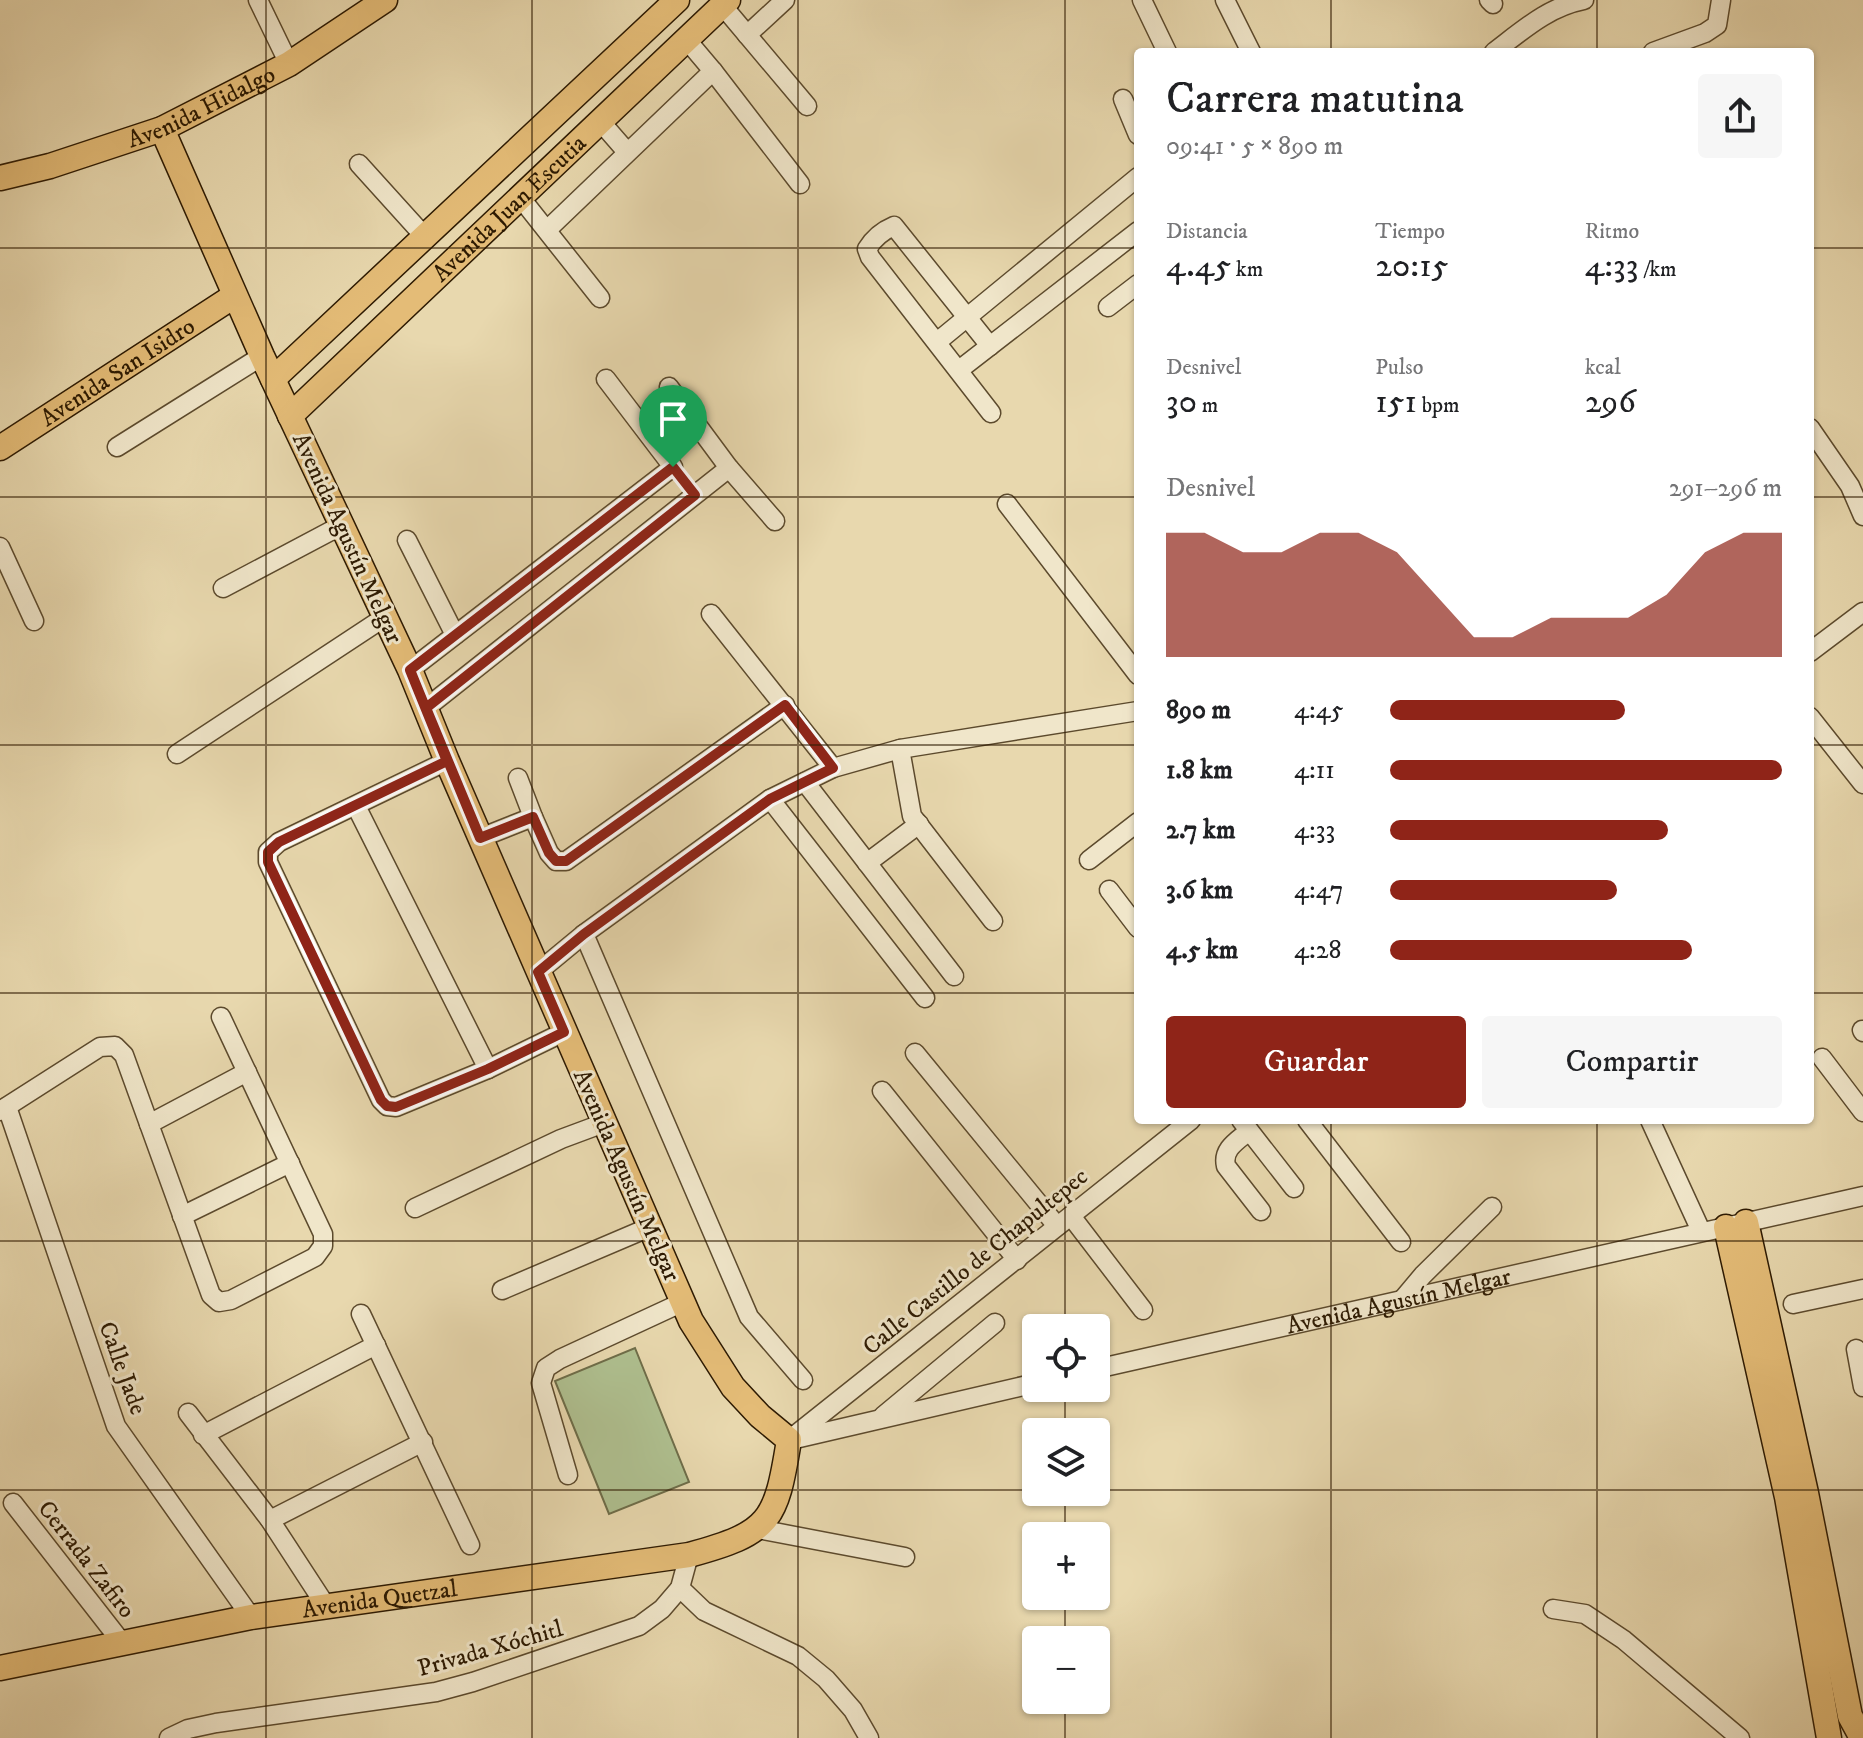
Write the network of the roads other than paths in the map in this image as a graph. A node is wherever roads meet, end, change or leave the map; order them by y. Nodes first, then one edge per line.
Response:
1 (258, 0) edge
2 (385, 0) edge
3 (785, 0) edge
4 (1142, 0) edge
5 (1225, 0) edge
6 (1584, 0) edge
7 (1721, 0) edge
8 (725, 3) edge
9 (664, 5) edge
10 (747, 35) junction
11 (686, 39) junction
12 (1165, 48) edge
13 (1249, 48) edge
14 (1499, 48) edge
15 (1664, 48) edge
16 (289, 64) junction
17 (713, 71) junction
18 (1123, 99) dead end
19 (807, 106) dead end
20 (600, 121) junction
21 (1134, 125) edge
22 (162, 129) junction
23 (627, 152) junction
24 (359, 164) dead end
25 (0, 178) edge
26 (1134, 180) edge
27 (800, 184) dead end
28 (520, 197) junction
29 (547, 230) junction
30 (1134, 234) edge
31 (425, 237) junction
32 (1134, 287) edge
33 (234, 296) junction
34 (600, 298) dead end
35 (1108, 307) dead end
36 (967, 318) junction
37 (937, 342) junction
38 (990, 346) junction
39 (262, 356) junction
40 (959, 370) junction
41 (273, 379) junction
42 (606, 379) dead end
43 (669, 387) dead end
44 (991, 413) dead end
45 (290, 416) junction
46 (1814, 434) edge
47 (117, 447) dead end
48 (0, 448) edge
49 (673, 467) junction
50 (729, 468) junction
51 (695, 495) junction
52 (1007, 504) dead end
53 (1863, 516) edge
54 (775, 521) dead end
55 (342, 525) junction
56 (407, 540) dead end
57 (0, 547) edge
58 (223, 588) dead end
59 (1863, 612) edge
60 (711, 614) dead end
61 (385, 617) junction
62 (34, 621) dead end
63 (455, 635) junction
64 (1814, 648) edge
65 (410, 670) junction
66 (1134, 670) edge
67 (785, 705) junction
68 (426, 708) junction
69 (1134, 712) edge
70 (1814, 722) edge
71 (900, 749) junction
72 (177, 754) dead end
73 (447, 761) junction
74 (833, 768) junction
75 (518, 778) dead end
76 (805, 782) junction
77 (1863, 784) edge
78 (770, 799) junction
79 (356, 806) junction
80 (533, 817) junction
81 (919, 824) junction
82 (1134, 825) edge
83 (480, 838) junction
84 (1089, 860) dead end
85 (867, 863) junction
86 (1109, 890) dead end
87 (993, 921) dead end
88 (1134, 923) edge
89 (584, 934) junction
90 (538, 972) junction
91 (954, 976) dead end
92 (925, 998) dead end
93 (221, 1017) dead end
94 (564, 1032) junction
95 (915, 1053) dead end
96 (1822, 1058) dead end
97 (488, 1069) junction
98 (247, 1072) junction
99 (882, 1091) dead end
100 (3, 1109) edge
101 (1863, 1112) edge
102 (604, 1123) junction
103 (149, 1124) junction
104 (1186, 1124) edge
105 (1310, 1124) edge
106 (1652, 1124) edge
107 (1245, 1126) edge
108 (290, 1163) junction
109 (1294, 1188) dead end
110 (1863, 1196) edge
111 (1492, 1207) dead end
112 (415, 1208) dead end
113 (1261, 1211) dead end
114 (182, 1216) junction
115 (1064, 1221) junction
116 (1736, 1224) junction
117 (650, 1227) junction
118 (1701, 1231) junction
119 (1401, 1242) dead end
120 (1017, 1260) junction
121 (1863, 1289) edge
122 (502, 1290) dead end
123 (1402, 1300) junction
124 (683, 1302) junction
125 (1793, 1304) dead end
126 (1143, 1310) dead end
127 (361, 1314) dead end
128 (995, 1323) dead end
129 (376, 1345) junction
130 (1856, 1349) dead end
131 (1110, 1366) edge
132 (803, 1380) dead end
133 (1022, 1386) edge
134 (1863, 1387) edge
135 (188, 1413) dead end
136 (880, 1419) junction
137 (203, 1435) junction
138 (789, 1440) junction
139 (423, 1442) junction
140 (568, 1475) dead end
141 (1797, 1495) junction
142 (13, 1503) dead end
143 (270, 1520) junction
144 (758, 1529) junction
145 (470, 1545) dead end
146 (689, 1555) junction
147 (905, 1557) dead end
148 (680, 1588) junction
149 (326, 1606) junction
150 (1553, 1609) dead end
151 (251, 1617) junction
152 (123, 1644) junction
153 (0, 1667) edge
154 (1855, 1737) edge
155 (169, 1738) edge
156 (869, 1738) edge
157 (1740, 1738) edge
158 (1829, 1738) edge

1 - 16 street
2 - 16 main road, Avenida Hidalgo
3 - 10 street
4 - 12 street
5 - 13 street
6 - 14 street
7 - 15 street
8 - 10 street
8 - 11 main road, Avenida Juan Escutia
9 - 31 main road, Avenida Juan Escutia
10 - 19 street
11 - 17 street
11 - 20 main road, Avenida Juan Escutia
16 - 22 main road, Avenida Hidalgo
17 - 23 street
17 - 27 street
18 - 21 street
20 - 23 street
20 - 28 main road, Avenida Juan Escutia
22 - 25 main road, Avenida Hidalgo
22 - 33 main road, Avenida Agustín Melgar
23 - 29 street
24 - 31 street
26 - 36 street
28 - 29 street
28 - 45 main road, Avenida Juan Escutia
29 - 34 street
30 - 38 street
31 - 41 main road, Avenida Juan Escutia
32 - 35 street
33 - 39 main road, Avenida Agustín Melgar
33 - 48 main road, Avenida San Isidro
36 - 37 street
36 - 37 street
36 - 38 street
37 - 40 street
38 - 40 street
39 - 41 main road, Avenida Agustín Melgar
39 - 47 street
40 - 44 street
41 - 45 main road, Avenida Agustín Melgar
42 - 49 street
43 - 50 street
45 - 55 main road, Avenida Agustín Melgar
46 - 53 street
49 - 51 street
49 - 63 street
50 - 51 street
50 - 54 street
51 - 68 street
52 - 66 street
55 - 58 street
55 - 61 main road, Avenida Agustín Melgar
56 - 63 street
57 - 62 street
59 - 64 street
60 - 67 street
61 - 65 main road, Avenida Agustín Melgar
61 - 72 street
63 - 65 street
65 - 68 main road, Avenida Agustín Melgar
67 - 74 street
67 - 80 street
68 - 73 main road, Avenida Agustín Melgar
69 - 71 street
70 - 77 street
71 - 74 street
71 - 81 street
73 - 79 street
73 - 83 main road, Avenida Agustín Melgar
74 - 76 street
75 - 80 street
76 - 78 street
76 - 85 street
78 - 89 street
78 - 92 street
79 - 97 street
79 - 97 street
80 - 83 street
81 - 85 street
81 - 87 street
82 - 84 street
83 - 90 main road, Avenida Agustín Melgar
85 - 91 street
86 - 88 street
89 - 90 street
89 - 132 street
90 - 94 main road, Avenida Agustín Melgar
93 - 98 street
94 - 97 street
94 - 102 main road, Avenida Agustín Melgar
95 - 115 street
96 - 101 street
98 - 103 street
98 - 108 street
99 - 120 street
100 - 103 street
100 - 151 street, Calle Jade
102 - 112 street
102 - 117 main road, Avenida Agustín Melgar
103 - 114 street
104 - 115 street, Calle Castillo de Chapultepec
105 - 119 street
106 - 118 street
107 - 109 street
107 - 113 street
108 - 114 street
108 - 114 street
110 - 116 street, Avenida Agustín Melgar
111 - 123 street
115 - 120 street, Calle Castillo de Chapultepec
115 - 126 street
116 - 118 street, Avenida Agustín Melgar
116 - 141 main road
117 - 122 street
117 - 124 main road, Avenida Agustín Melgar
118 - 123 street, Avenida Agustín Melgar
120 - 138 street, Calle Castillo de Chapultepec
121 - 125 street
123 - 131 street, Avenida Agustín Melgar
124 - 138 main road, Avenida Agustín Melgar
124 - 140 street
127 - 129 street
128 - 136 street
129 - 137 street
129 - 139 street
130 - 134 street
133 - 136 street
135 - 137 street
136 - 138 street
137 - 143 street
138 - 144 main road
139 - 143 street
139 - 145 street
141 - 154 main road
141 - 158 main road
142 - 152 street, Cerrada Zafiro
143 - 149 street
144 - 146 main road, Avenida Quetzal
144 - 147 street
146 - 148 street, Privada Xóchitl
146 - 149 main road, Avenida Quetzal
148 - 155 street, Privada Xóchitl
148 - 156 street
149 - 151 main road, Avenida Quetzal
150 - 157 street
151 - 152 main road, Avenida Quetzal
152 - 153 main road, Avenida Quetzal

